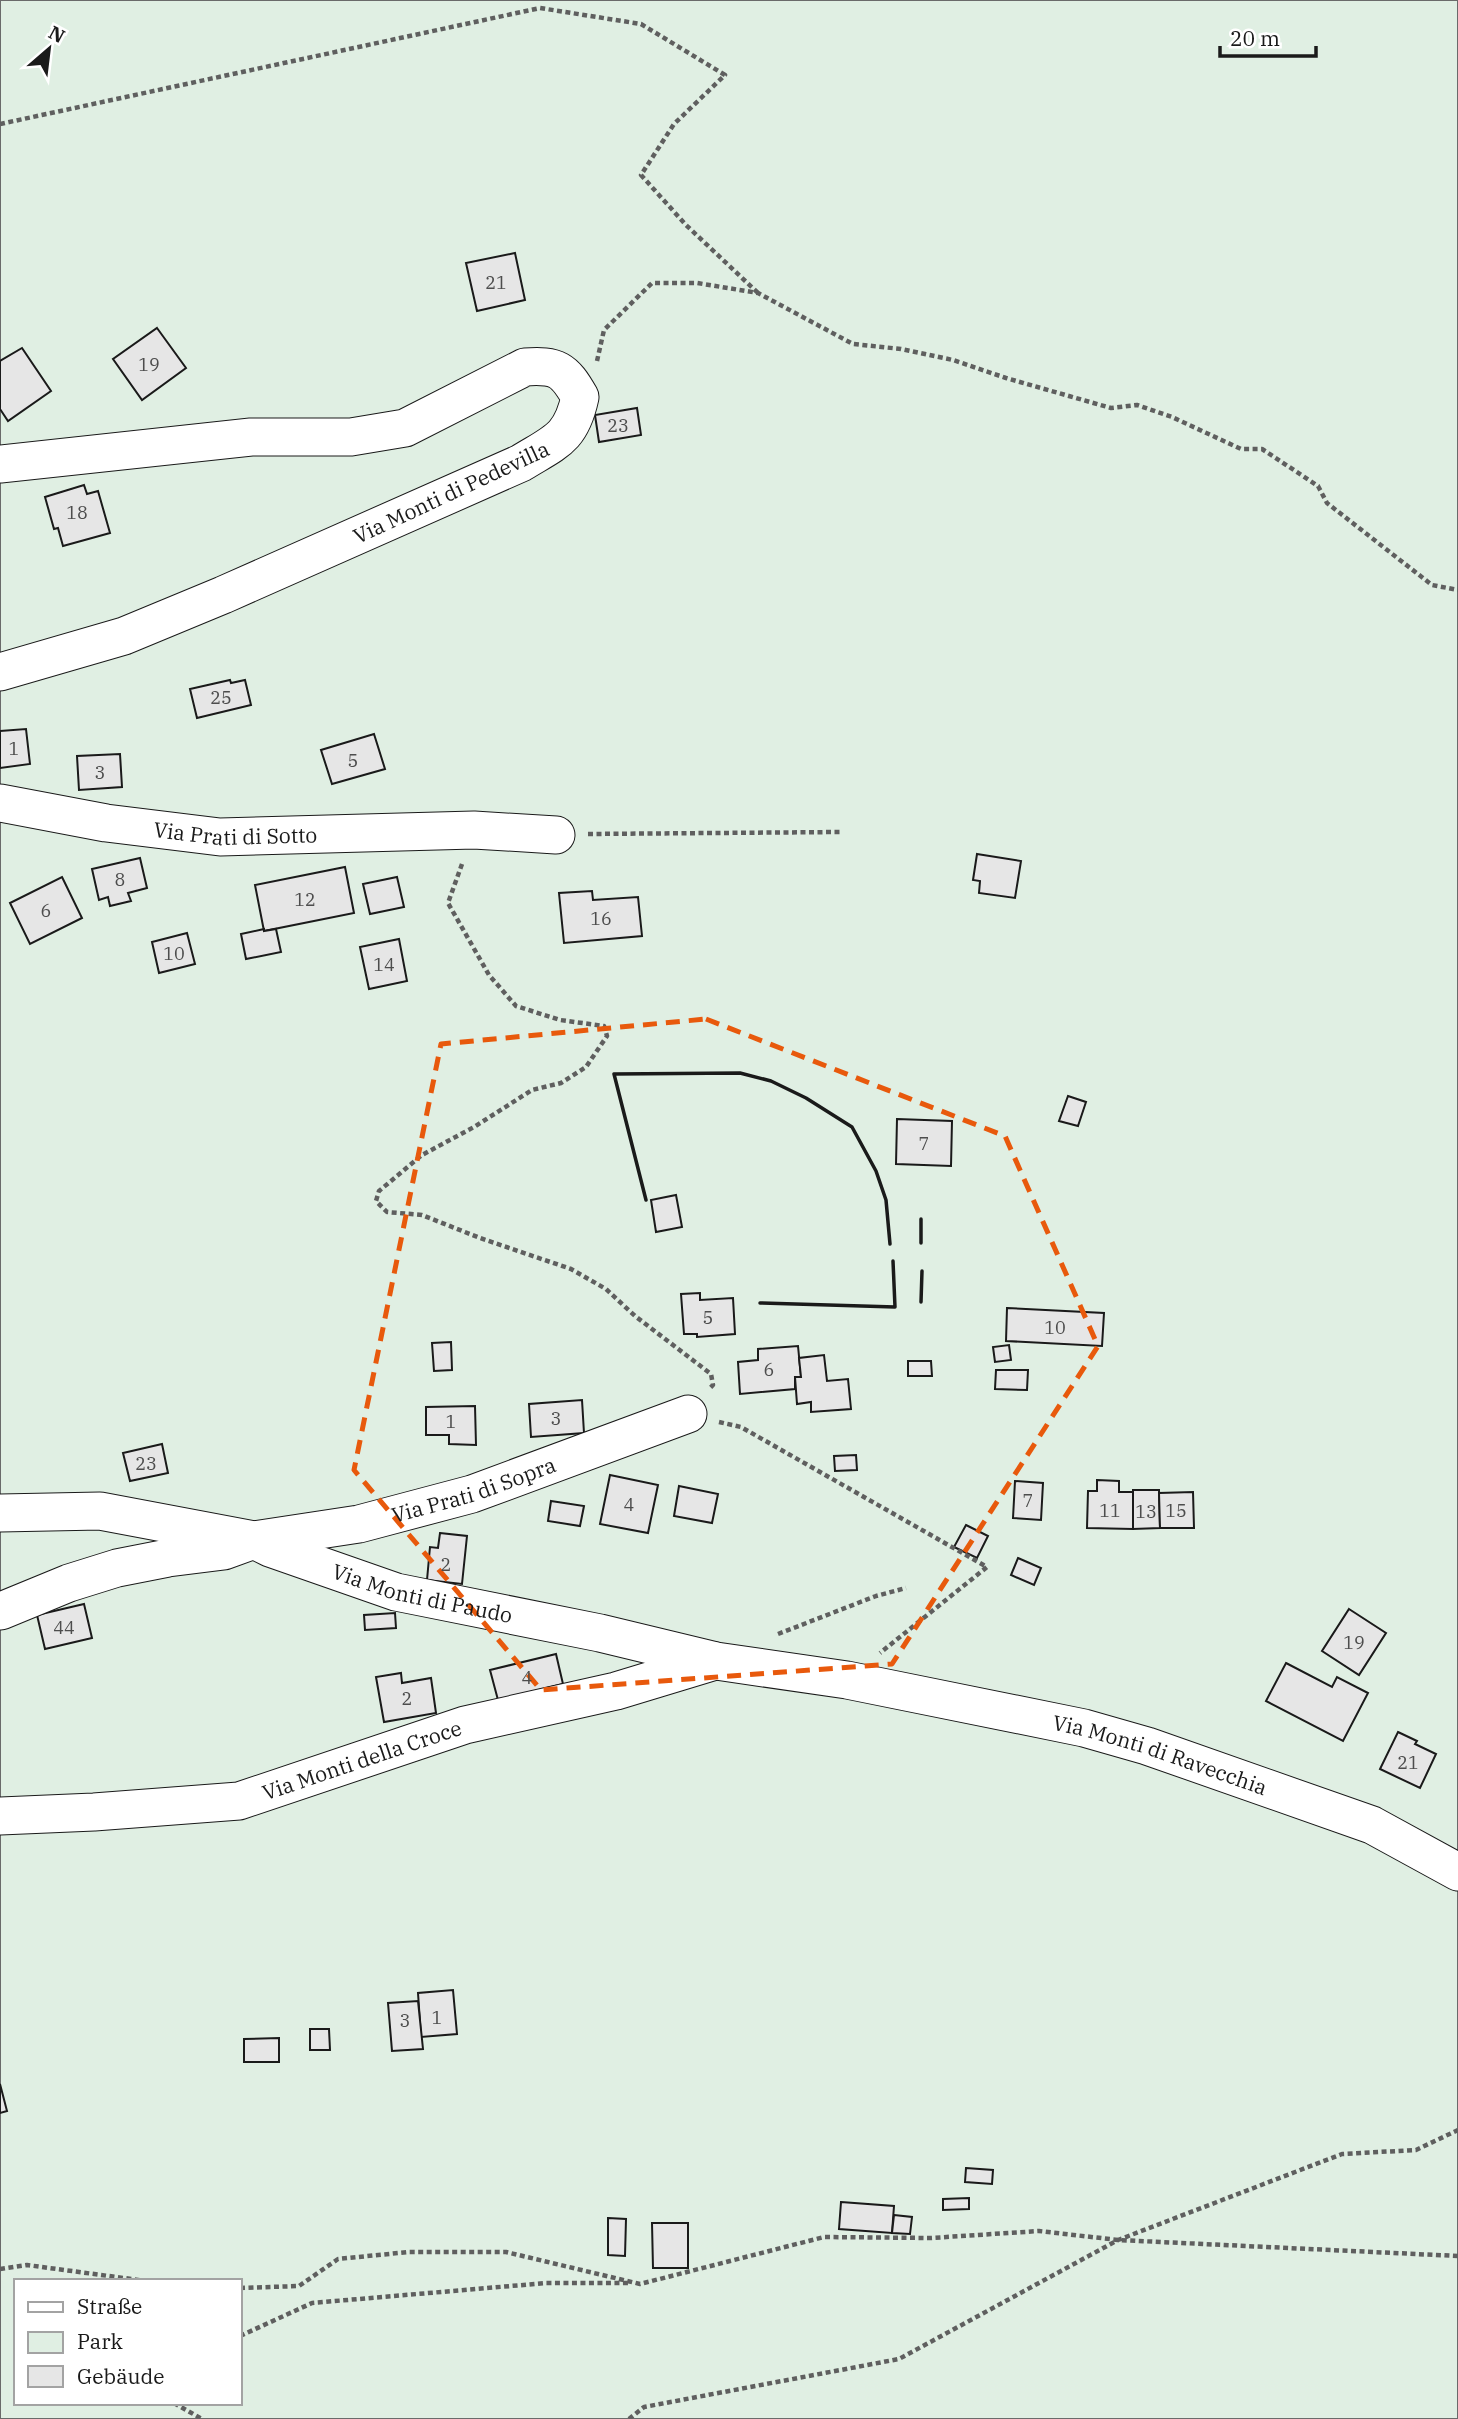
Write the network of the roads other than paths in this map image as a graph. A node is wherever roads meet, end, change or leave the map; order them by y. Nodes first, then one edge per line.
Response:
1 (0, 464) edge
2 (0, 672) edge
3 (0, 803) edge
4 (556, 835) road end
5 (688, 1414) road end
6 (0, 1513) edge
7 (254, 1540) junction
8 (1, 1611) edge
9 (716, 1661) junction
10 (847, 1680) joint
11 (0, 1816) edge
12 (1458, 1872) edge

1 - 2 street, Via Monti di Pedevilla
3 - 4 street, Via Prati di Sotto
5 - 7 street, Via Prati di Sopra
6 - 7 street, Via Monti di Paudo
7 - 8 street
7 - 9 street, Via Monti di Paudo
9 - 10 street, Via Monti di Paudo
9 - 11 street, Via Monti della Croce
10 - 12 street, Via Monti di Ravecchia

